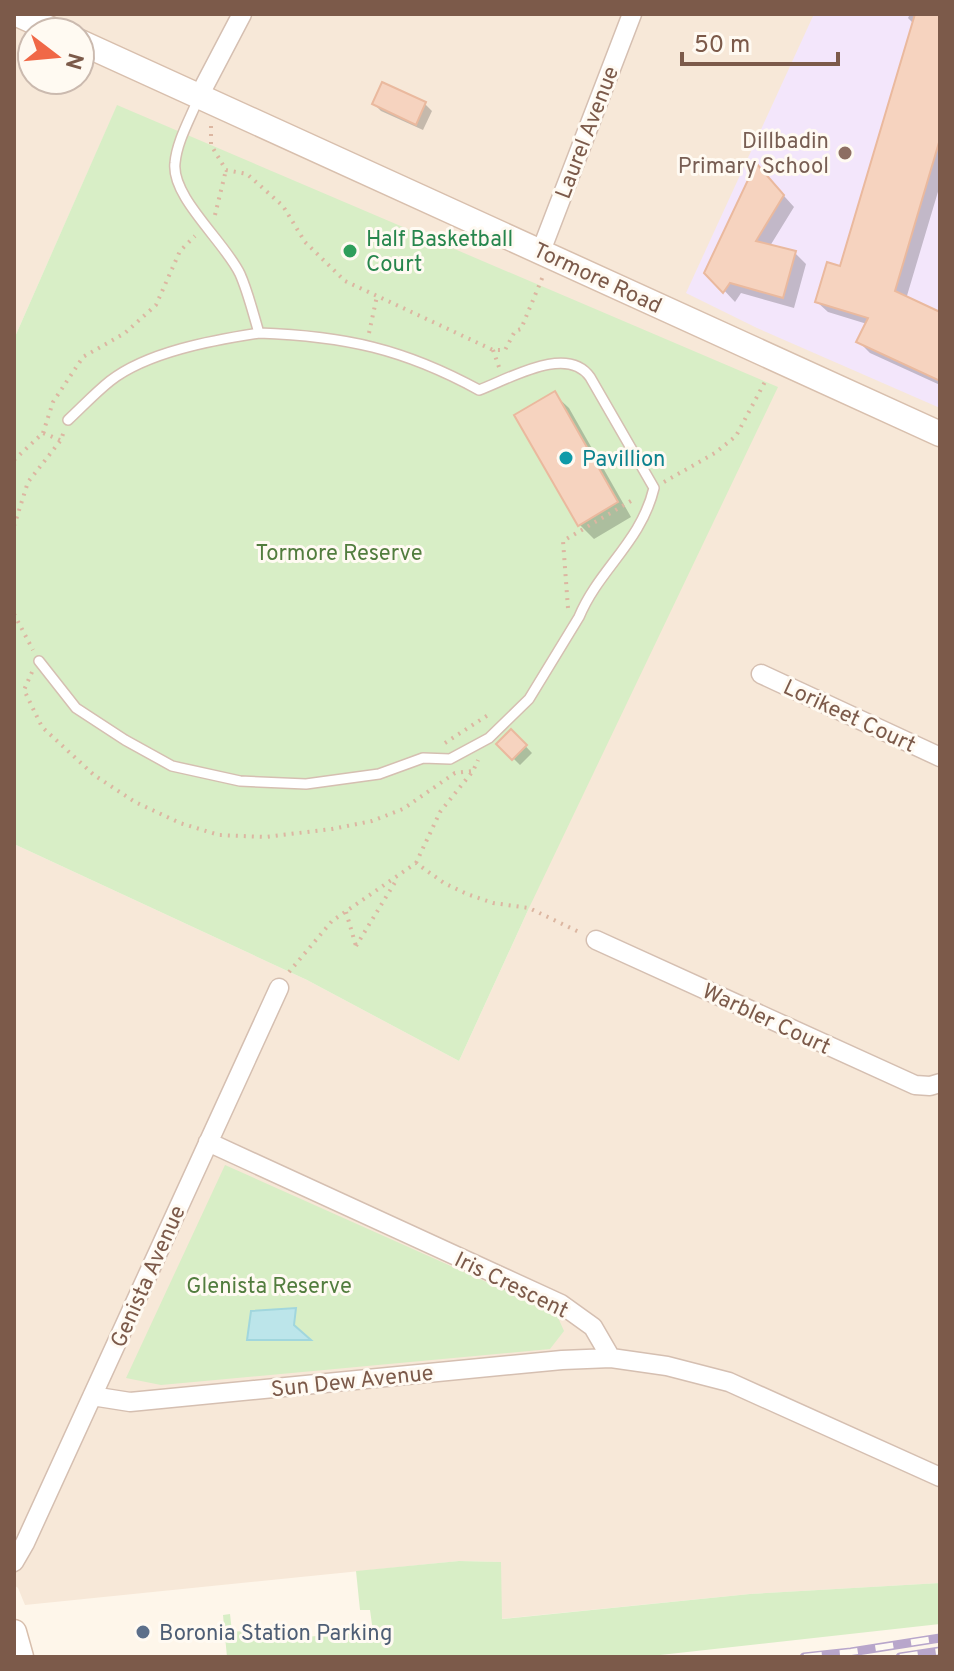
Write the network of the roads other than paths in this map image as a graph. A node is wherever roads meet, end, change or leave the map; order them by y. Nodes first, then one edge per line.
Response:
1 (242, 14) edge
2 (632, 14) edge
3 (96, 49) edge
4 (199, 96) junction
5 (541, 251) junction
6 (259, 333) junction
7 (68, 420) road end
8 (940, 434) edge
9 (39, 661) road end
10 (761, 674) dead end
11 (940, 757) edge
12 (596, 940) road end
13 (279, 988) road end
14 (940, 1083) edge
15 (208, 1142) junction
16 (611, 1358) junction
17 (92, 1396) junction
18 (940, 1477) edge
19 (14, 1562) edge
20 (14, 1632) edge
21 (21, 1657) edge

1 - 4 street
2 - 5 street, Laurel Avenue
3 - 4 street, Tormore Road
4 - 5 street, Tormore Road
4 - 6 lane
5 - 8 street, Tormore Road
6 - 7 lane
6 - 9 lane
10 - 11 street, Lorikeet Court
12 - 14 street, Warbler Court
13 - 15 street, Genista Avenue
15 - 16 street, Iris Crescent
15 - 17 street, Genista Avenue
16 - 17 street, Sun Dew Avenue
16 - 18 street
17 - 19 street, Genista Avenue
20 - 21 street

